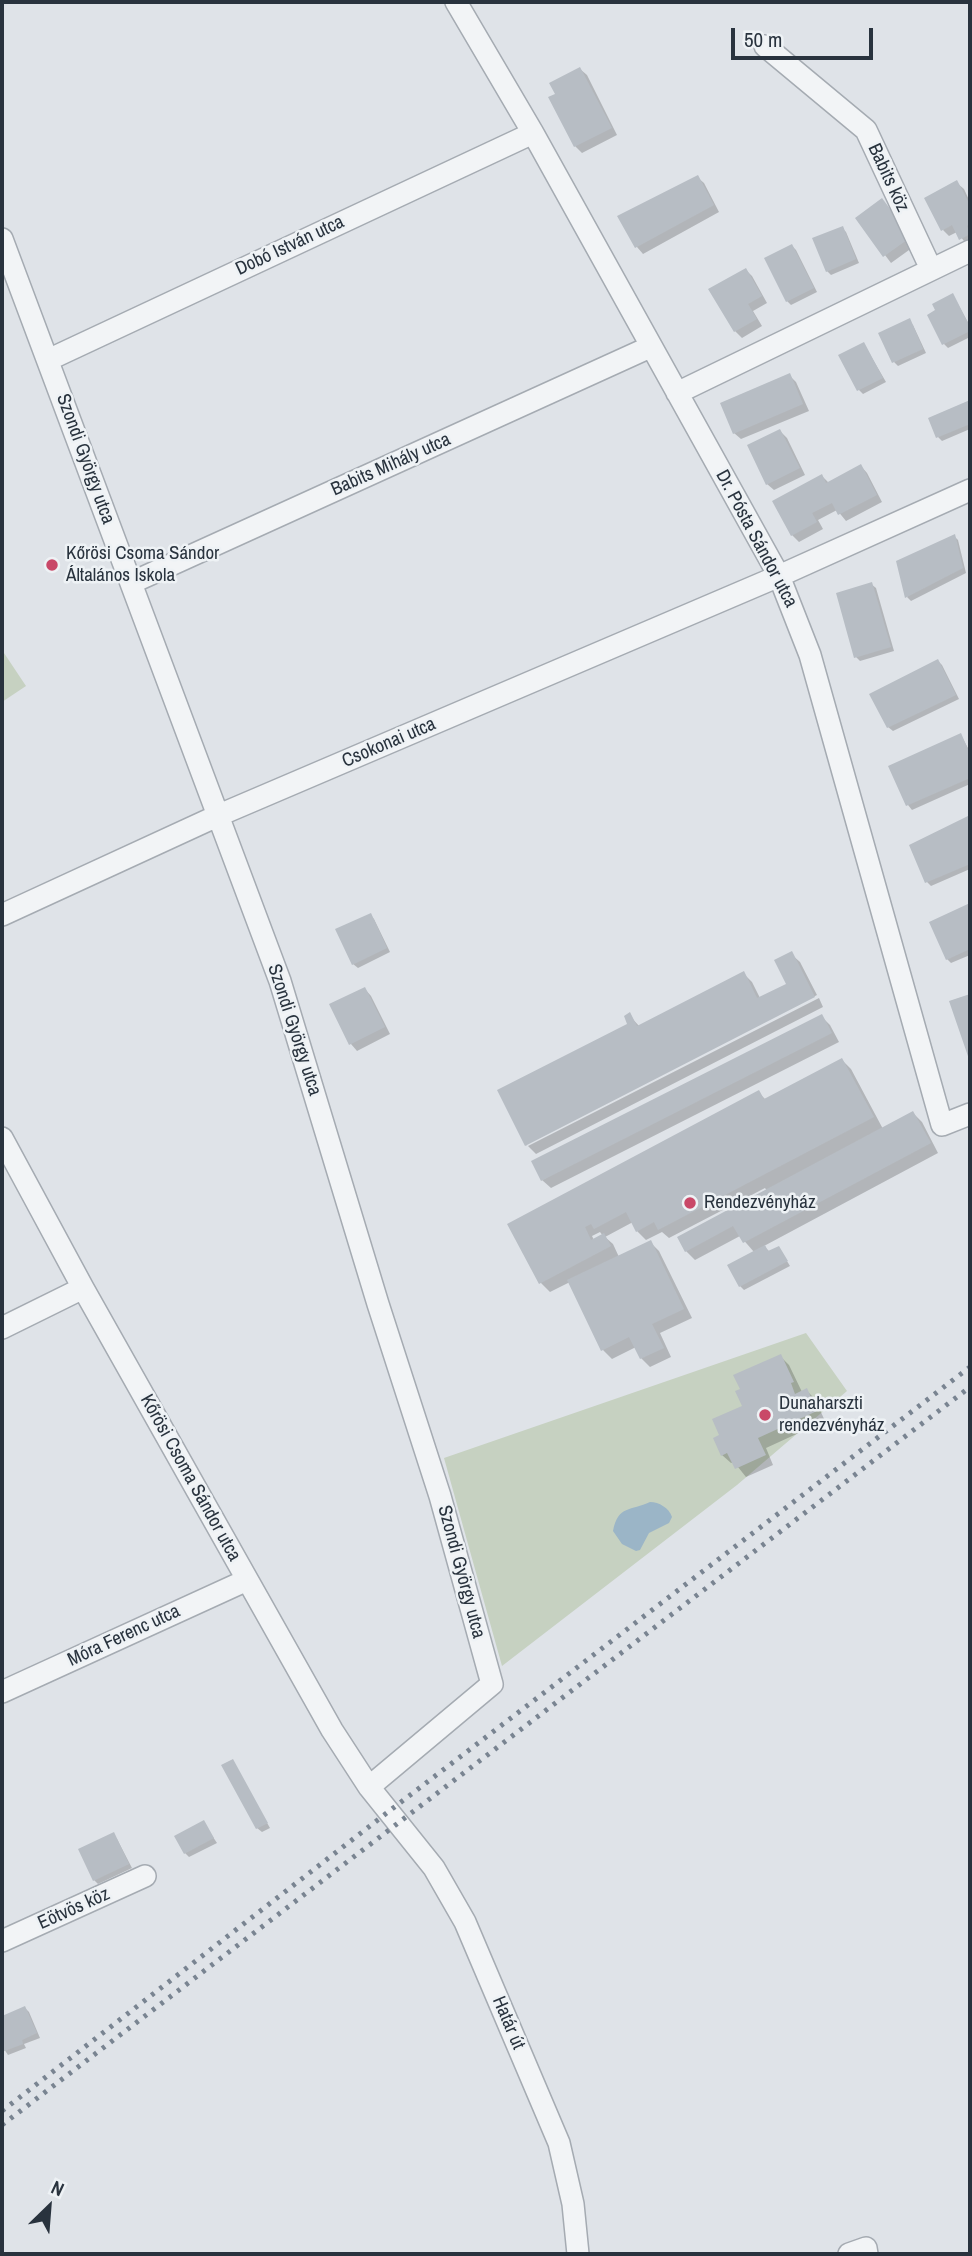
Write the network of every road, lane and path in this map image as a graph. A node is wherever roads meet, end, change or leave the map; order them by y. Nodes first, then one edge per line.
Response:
1 (456, 2) edge
2 (765, 46) dead end
3 (533, 133) junction
4 (2, 239) edge
5 (970, 251) edge
6 (931, 269) junction
7 (650, 347) junction
8 (48, 360) junction
9 (677, 393) junction
10 (970, 490) edge
11 (779, 576) junction
12 (131, 583) junction
13 (217, 816) junction
14 (2, 915) edge
15 (970, 1114) edge
16 (2, 1138) edge
17 (83, 1288) junction
18 (2, 1328) edge
19 (247, 1580) junction
20 (2, 1692) edge
21 (369, 1787) junction
22 (388, 1812) joint
23 (145, 1876) dead end
24 (2, 1941) edge
25 (578, 2254) edge

1 - 3 street, Dr. Pósta Sándor utca
2 - 6 street, Babits köz
3 - 7 street, Dr. Pósta Sándor utca
3 - 8 street, Dobó István utca
4 - 8 street, Szondi György utca
5 - 6 street
6 - 9 street
7 - 9 street, Dr. Pósta Sándor utca
7 - 12 street, Babits Mihály utca
8 - 12 street, Szondi György utca
9 - 11 street, Dr. Pósta Sándor utca
10 - 11 street, Csokonai utca
11 - 13 street, Csokonai utca
11 - 15 street, Dr. Pósta Sándor utca
12 - 13 street, Szondi György utca
13 - 14 street, Csokonai utca
13 - 21 street, Szondi György utca
16 - 17 street, Kőrösi Csoma Sándor utca
17 - 18 street
17 - 19 street, Kőrösi Csoma Sándor utca
19 - 20 street, Móra Ferenc utca
19 - 21 street, Kőrösi Csoma Sándor utca
21 - 22 street, Kőrösi Csoma Sándor utca
22 - 25 street, Határ út
23 - 24 street, Eötvös köz

